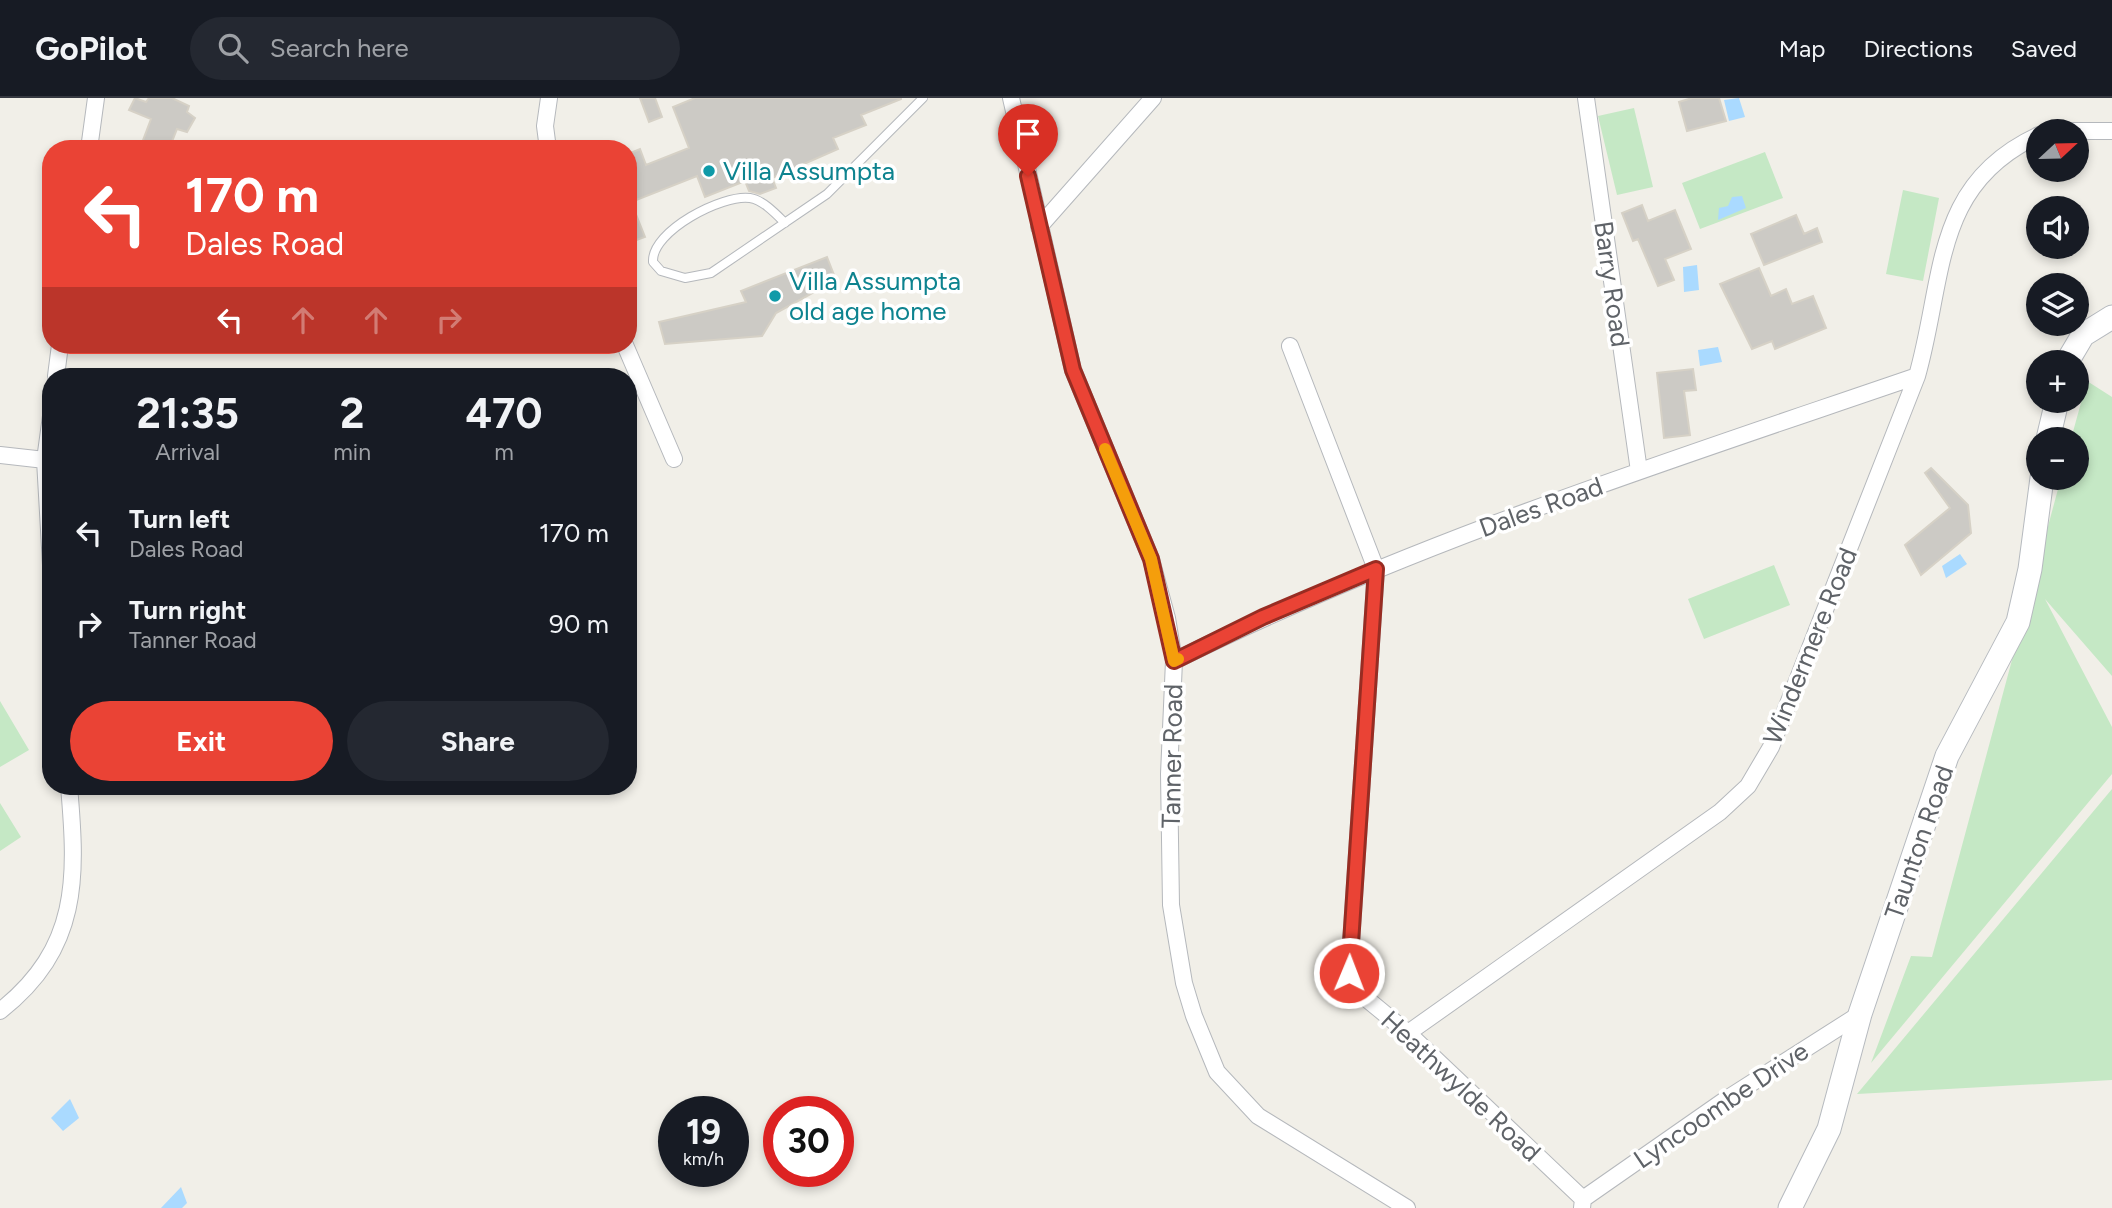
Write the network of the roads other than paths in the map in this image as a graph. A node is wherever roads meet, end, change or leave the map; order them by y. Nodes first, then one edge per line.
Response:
1 (96, 98) edge
2 (548, 98) edge
3 (923, 98) edge
4 (1011, 98) edge
5 (1153, 98) edge
6 (1586, 98) edge
7 (2090, 131) edge
8 (2112, 131) edge
9 (90, 140) edge
10 (547, 140) edge
11 (2026, 141) edge
12 (785, 223) junction
13 (1039, 228) junction
14 (2112, 317) edge
15 (1290, 346) dead end
16 (2074, 350) edge
17 (637, 373) edge
18 (1917, 376) junction
19 (0, 455) edge
20 (674, 459) dead end
21 (42, 460) edge
22 (1639, 471) junction
23 (2040, 490) edge
24 (1376, 569) junction
25 (1174, 661) junction
26 (70, 795) edge
27 (0, 1011) edge
28 (1860, 1014) junction
29 (1408, 1033) junction
30 (1582, 1204) edge
31 (1407, 1208) edge
32 (1790, 1208) edge

1 - 9 street
2 - 10 street
3 - 12 lane
4 - 13 street, Tanner Road
5 - 13 street
6 - 22 street, Barry Road
7 - 8 street
11 - 18 street, Windermere Road
12 - 12 lane
13 - 25 street, Tanner Road
14 - 16 street
15 - 24 street, Heathwylde Road
17 - 20 street
18 - 22 street, Dales Road
18 - 29 street, Windermere Road
19 - 21 street
22 - 24 street, Dales Road
23 - 28 street, Taunton Road
24 - 25 street, Dales Road
24 - 29 street, Heathwylde Road
25 - 31 street, Tanner Road
26 - 27 street
28 - 30 street, Lyncoombe Drive
28 - 32 street, Taunton Road
29 - 30 street, Heathwylde Road

